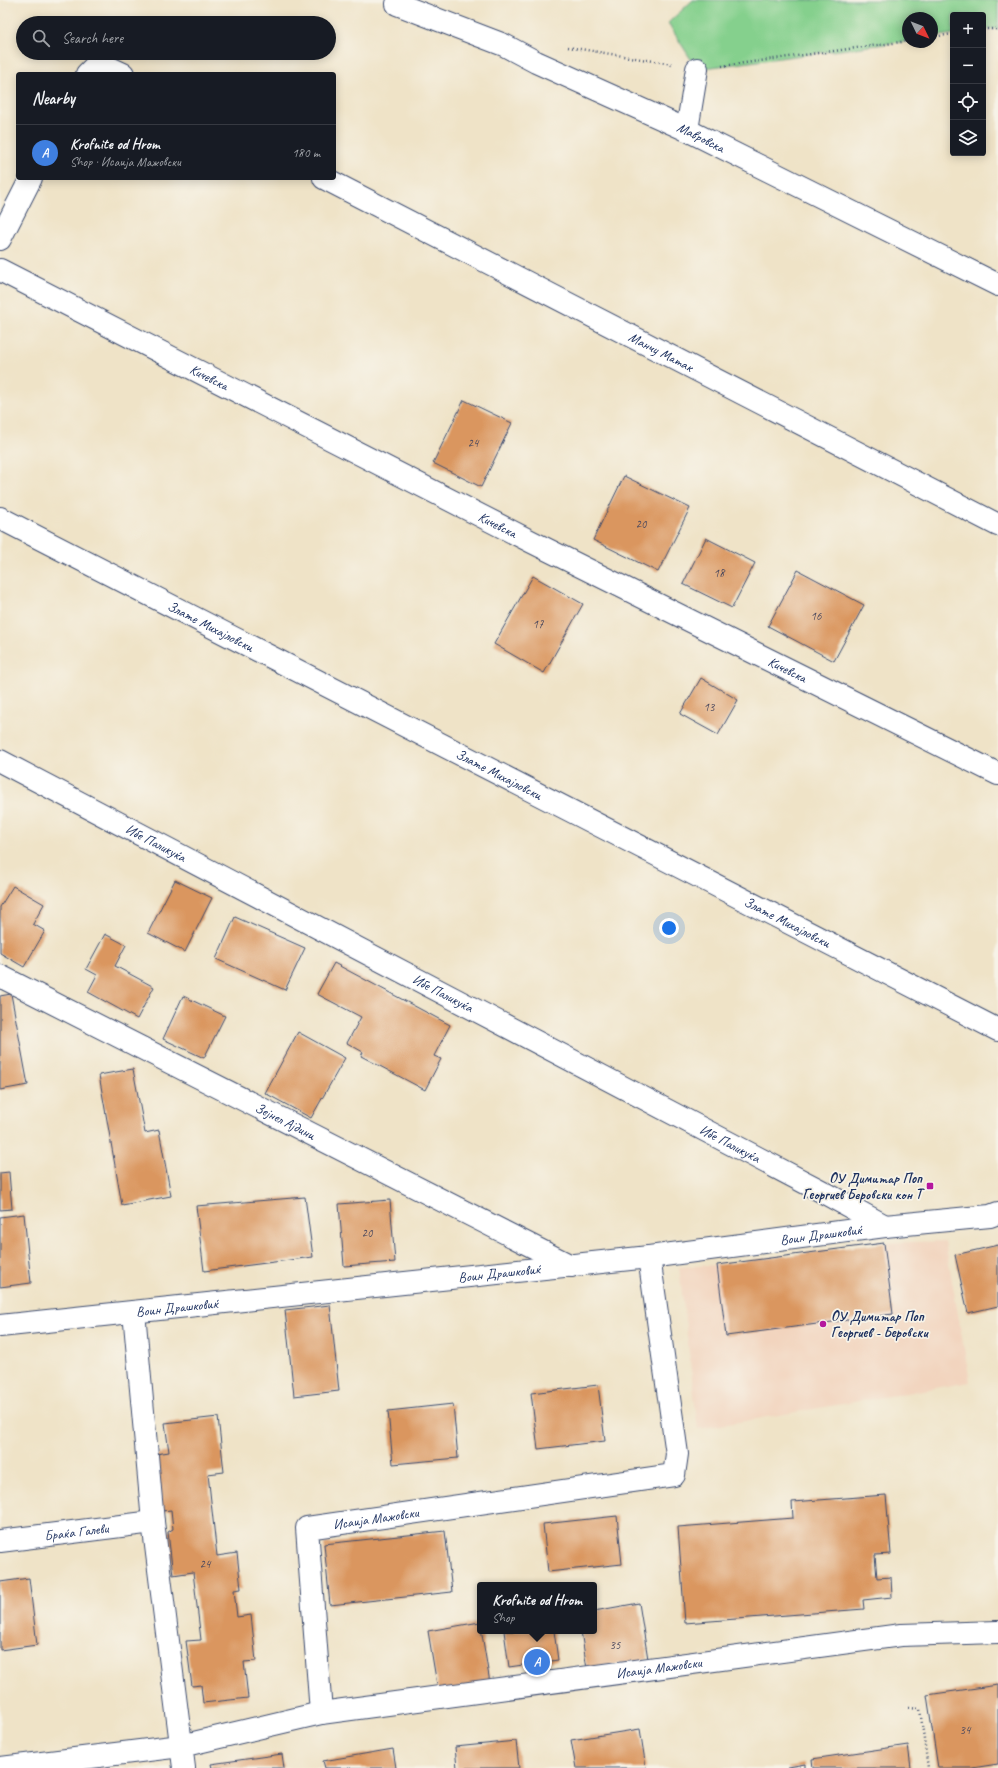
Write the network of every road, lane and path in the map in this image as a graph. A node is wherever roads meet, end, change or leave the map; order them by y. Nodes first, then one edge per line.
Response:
1 (397, 4) dead end
2 (998, 29) edge
3 (986, 30) edge
4 (950, 34) edge
5 (938, 36) edge
6 (902, 42) edge
7 (563, 46) dead end
8 (697, 69) junction
9 (89, 72) edge
10 (119, 72) edge
11 (687, 130) junction
12 (30, 180) edge
13 (328, 180) edge
14 (0, 239) edge
15 (0, 270) edge
16 (998, 285) edge
17 (0, 518) edge
18 (998, 525) edge
19 (0, 761) edge
20 (998, 774) edge
21 (0, 976) edge
22 (998, 1030) edge
23 (998, 1213) edge
24 (885, 1226) junction
25 (649, 1257) junction
26 (570, 1266) junction
27 (134, 1312) junction
28 (0, 1326) edge
29 (153, 1522) junction
30 (0, 1541) edge
31 (998, 1632) edge
32 (909, 1708) dead end
33 (321, 1713) junction
34 (181, 1746) junction
35 (1, 1768) edge
36 (184, 1768) edge
37 (928, 1768) edge

1 - 11 street, Мавровска
2 - 3 path
4 - 5 path
6 - 8 path
7 - 8 path
8 - 11 street
9 - 10 street
11 - 16 street, Мавровска
12 - 14 street
13 - 18 street, Манчу Матак
15 - 20 street, Кичевска
17 - 22 street, Злате Михајловски
19 - 24 street, Ибе Паликуќа
21 - 26 street, Зејнел Ајдини
23 - 24 street, Воин Драшковиќ
24 - 25 street, Воин Драшковиќ
25 - 26 street, Воин Драшковиќ
25 - 33 street, Исаија Мажовски
26 - 27 street, Воин Драшковиќ
27 - 28 street, Воин Драшковиќ
27 - 29 street
29 - 30 street, Браќа Галеви
29 - 34 street
31 - 33 street, Исаија Мажовски
32 - 37 path
33 - 34 street, Исаија Мажовски
34 - 35 street, Исаија Мажовски
34 - 36 street

